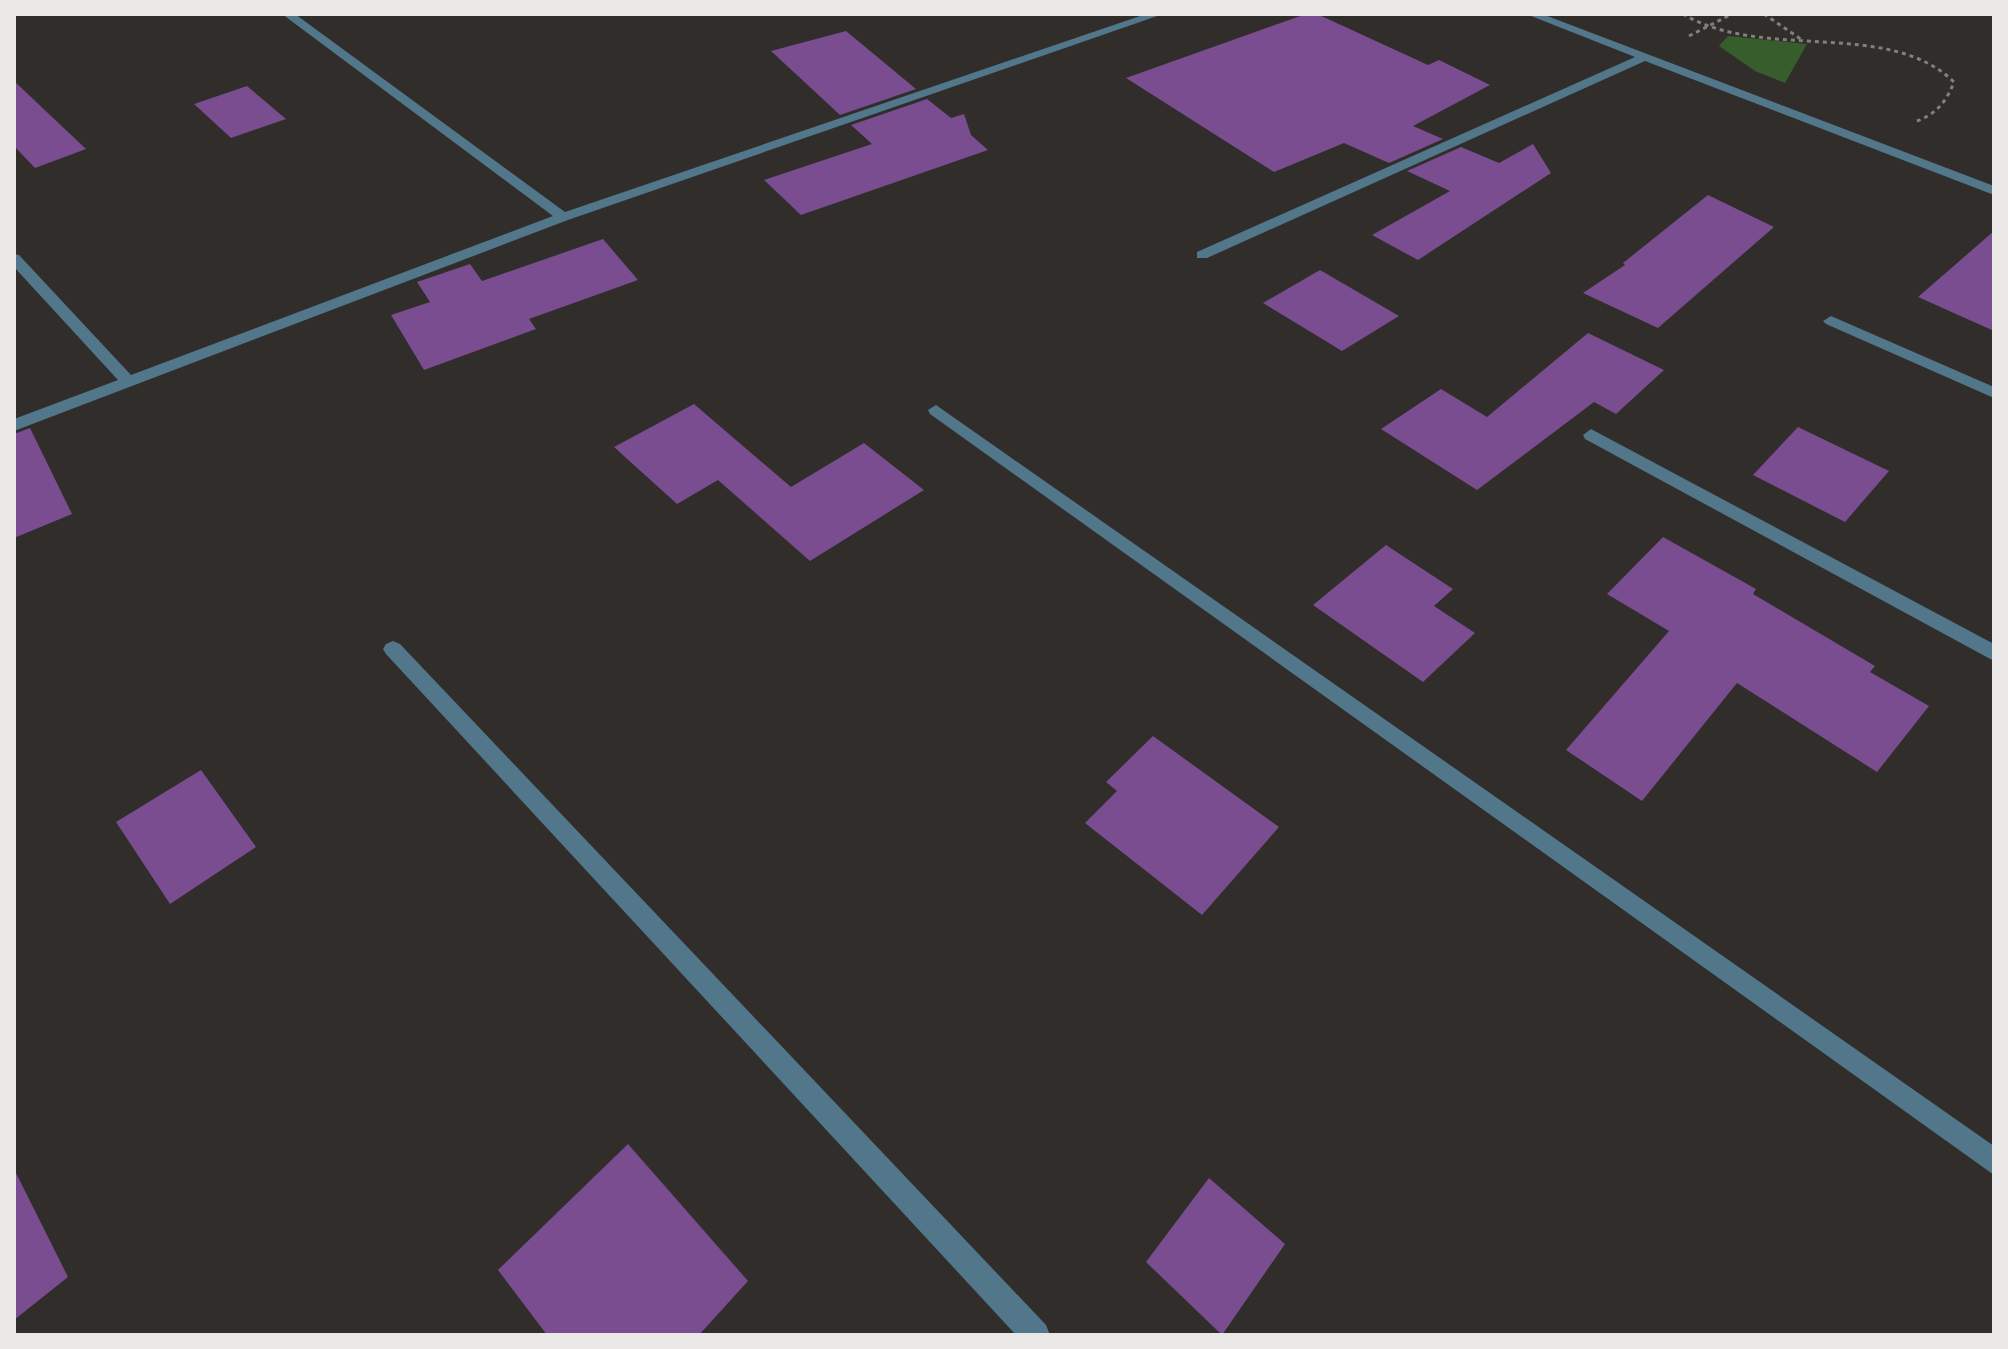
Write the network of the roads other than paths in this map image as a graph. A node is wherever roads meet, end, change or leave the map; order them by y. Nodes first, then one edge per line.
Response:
1 (288, 14) edge
2 (1157, 14) edge
3 (1532, 14) edge
4 (1645, 57) junction
5 (1994, 191) edge
6 (563, 217) junction
7 (1202, 255) dead end
8 (14, 258) edge
9 (1831, 321) dead end
10 (128, 381) junction
11 (1994, 393) edge
12 (936, 410) dead end
13 (14, 425) edge
14 (1591, 435) dead end
15 (393, 649) dead end
16 (1994, 653) edge
17 (1994, 1162) edge
18 (1036, 1335) edge

1 - 6 lane
2 - 6 lane
3 - 4 lane
4 - 5 lane
4 - 7 lane
6 - 10 lane
8 - 10 lane
9 - 11 lane
10 - 13 lane
12 - 17 lane
14 - 16 lane
15 - 18 lane

